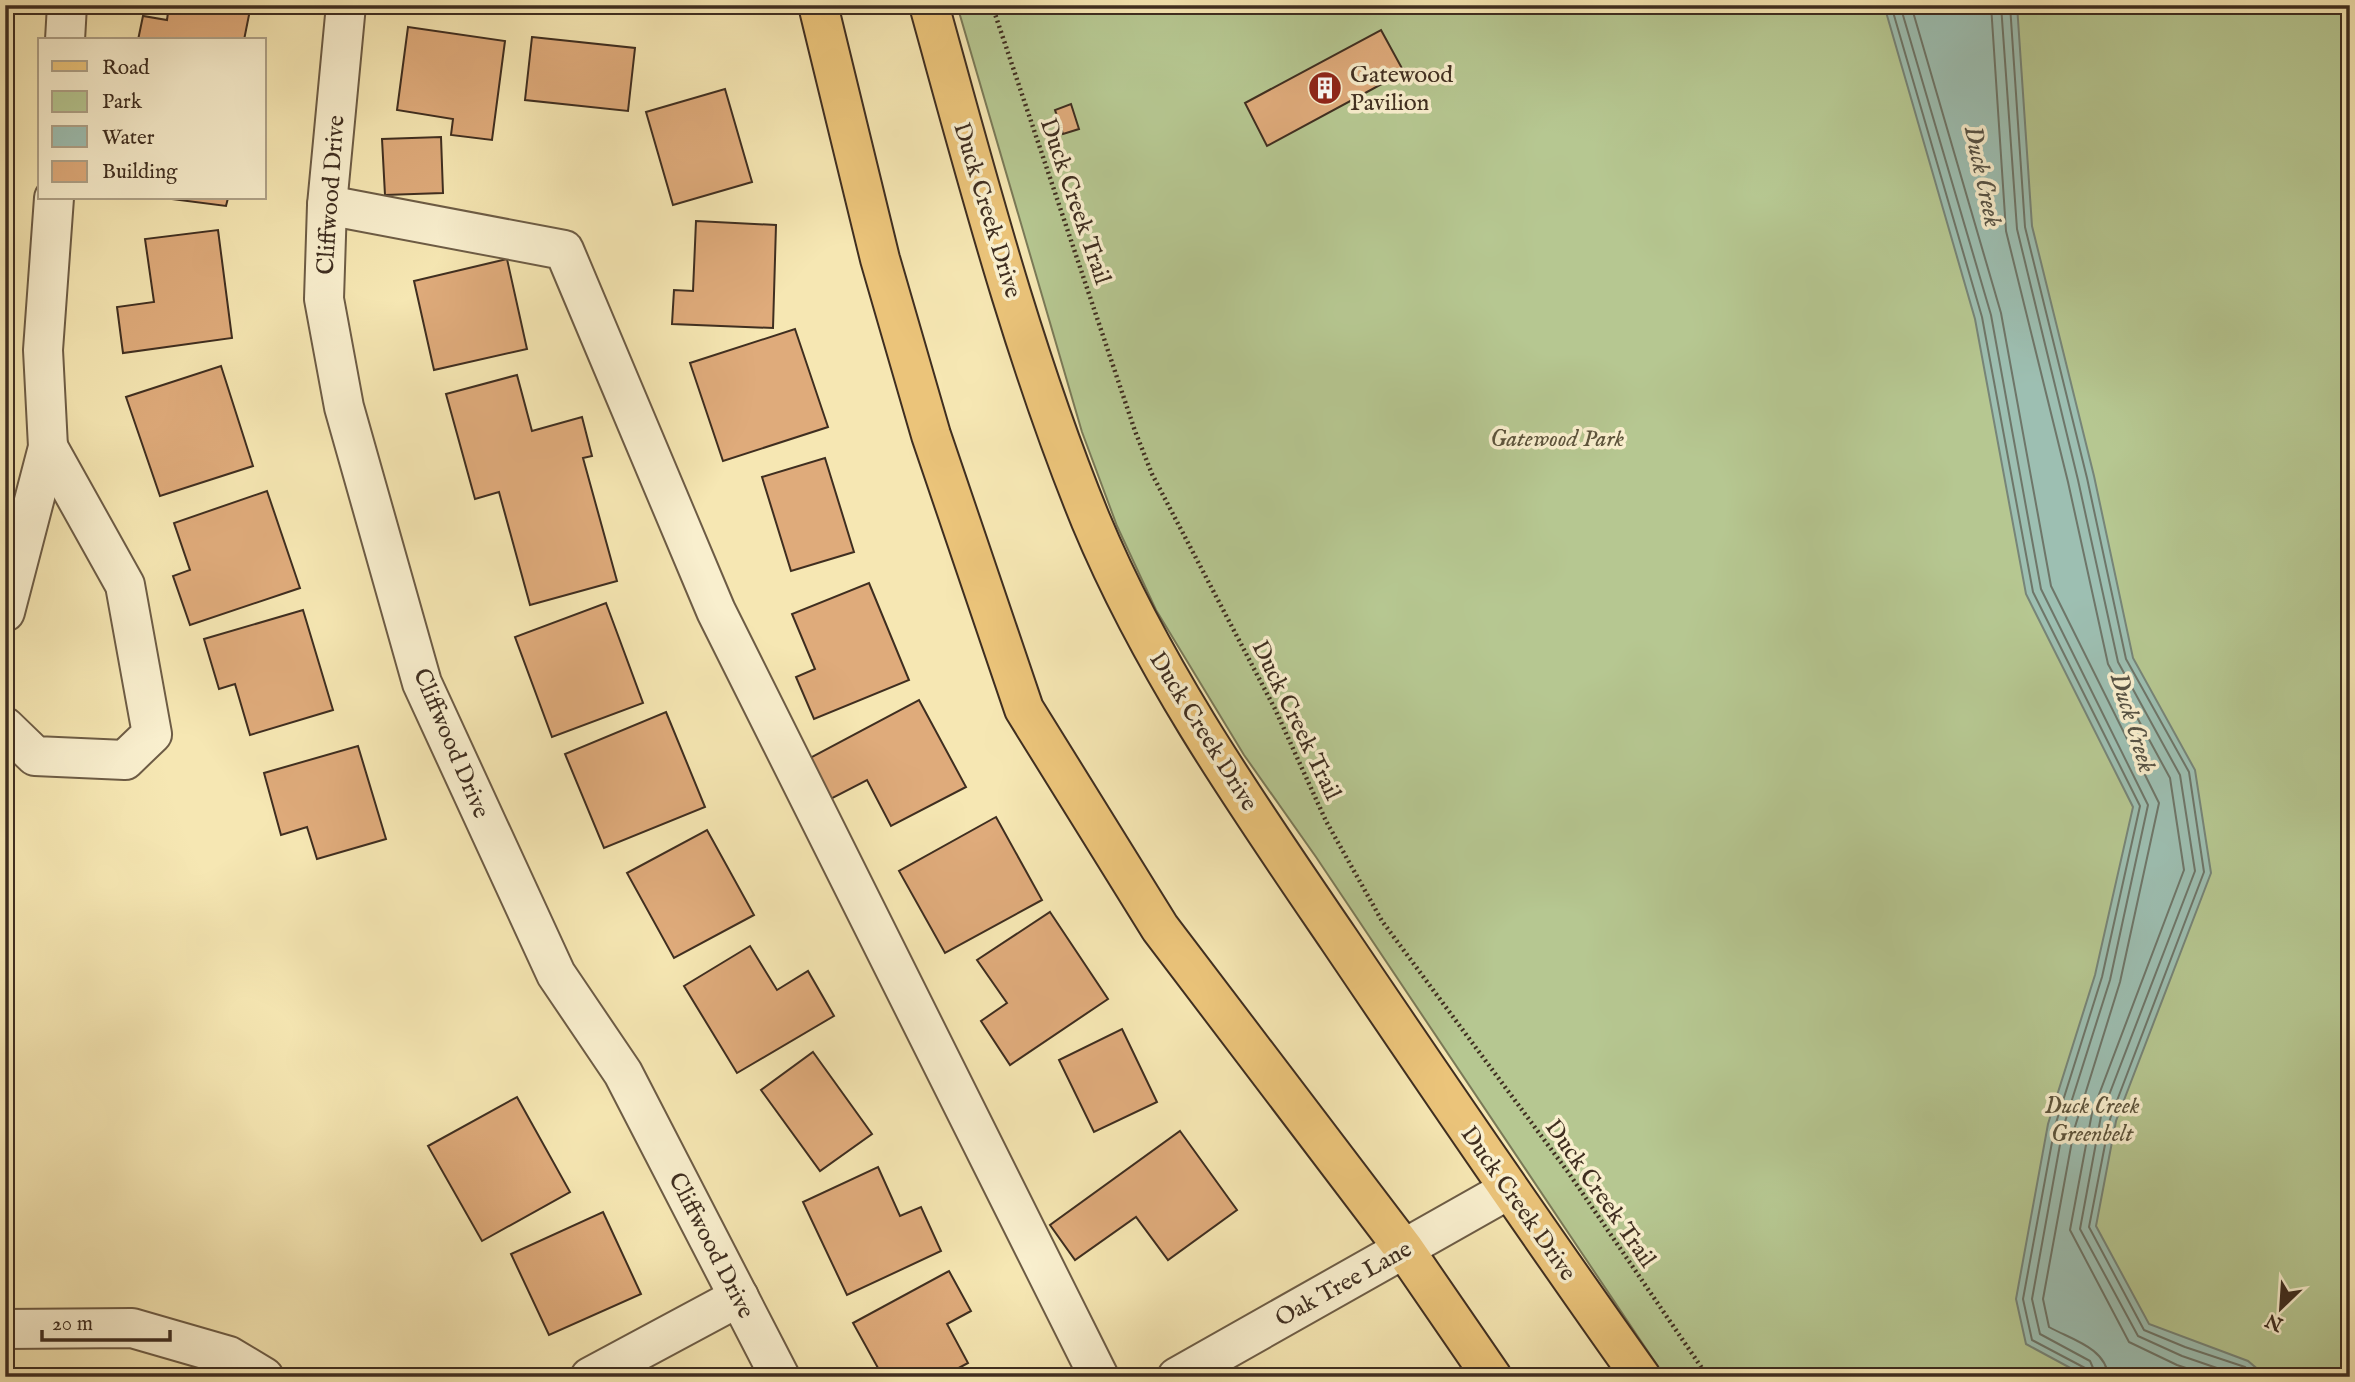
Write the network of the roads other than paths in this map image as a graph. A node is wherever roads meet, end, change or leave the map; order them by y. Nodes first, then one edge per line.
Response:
1 (67, 5) edge
2 (346, 5) edge
3 (818, 5) edge
4 (929, 5) edge
5 (65, 38) edge
6 (54, 200) edge
7 (327, 205) junction
8 (48, 447) junction
9 (5, 611) edge
10 (5, 727) edge
11 (1508, 1190) junction
12 (1404, 1249) junction
13 (739, 1297) junction
14 (5, 1329) edge
15 (264, 1377) edge
16 (590, 1377) edge
17 (780, 1377) edge
18 (1099, 1377) edge
19 (1177, 1377) edge
20 (1492, 1377) edge
21 (1641, 1377) edge

1 - 5 street
2 - 7 street, Cliffwood Drive
3 - 12 main road
4 - 11 main road, Duck Creek Drive
6 - 8 street
7 - 13 street, Cliffwood Drive
7 - 18 street
8 - 9 street
8 - 10 street
11 - 12 street, Oak Tree Lane
11 - 21 main road, Duck Creek Drive
12 - 19 street, Oak Tree Lane
12 - 20 main road
13 - 16 street
13 - 17 street, Cliffwood Drive
14 - 15 street

